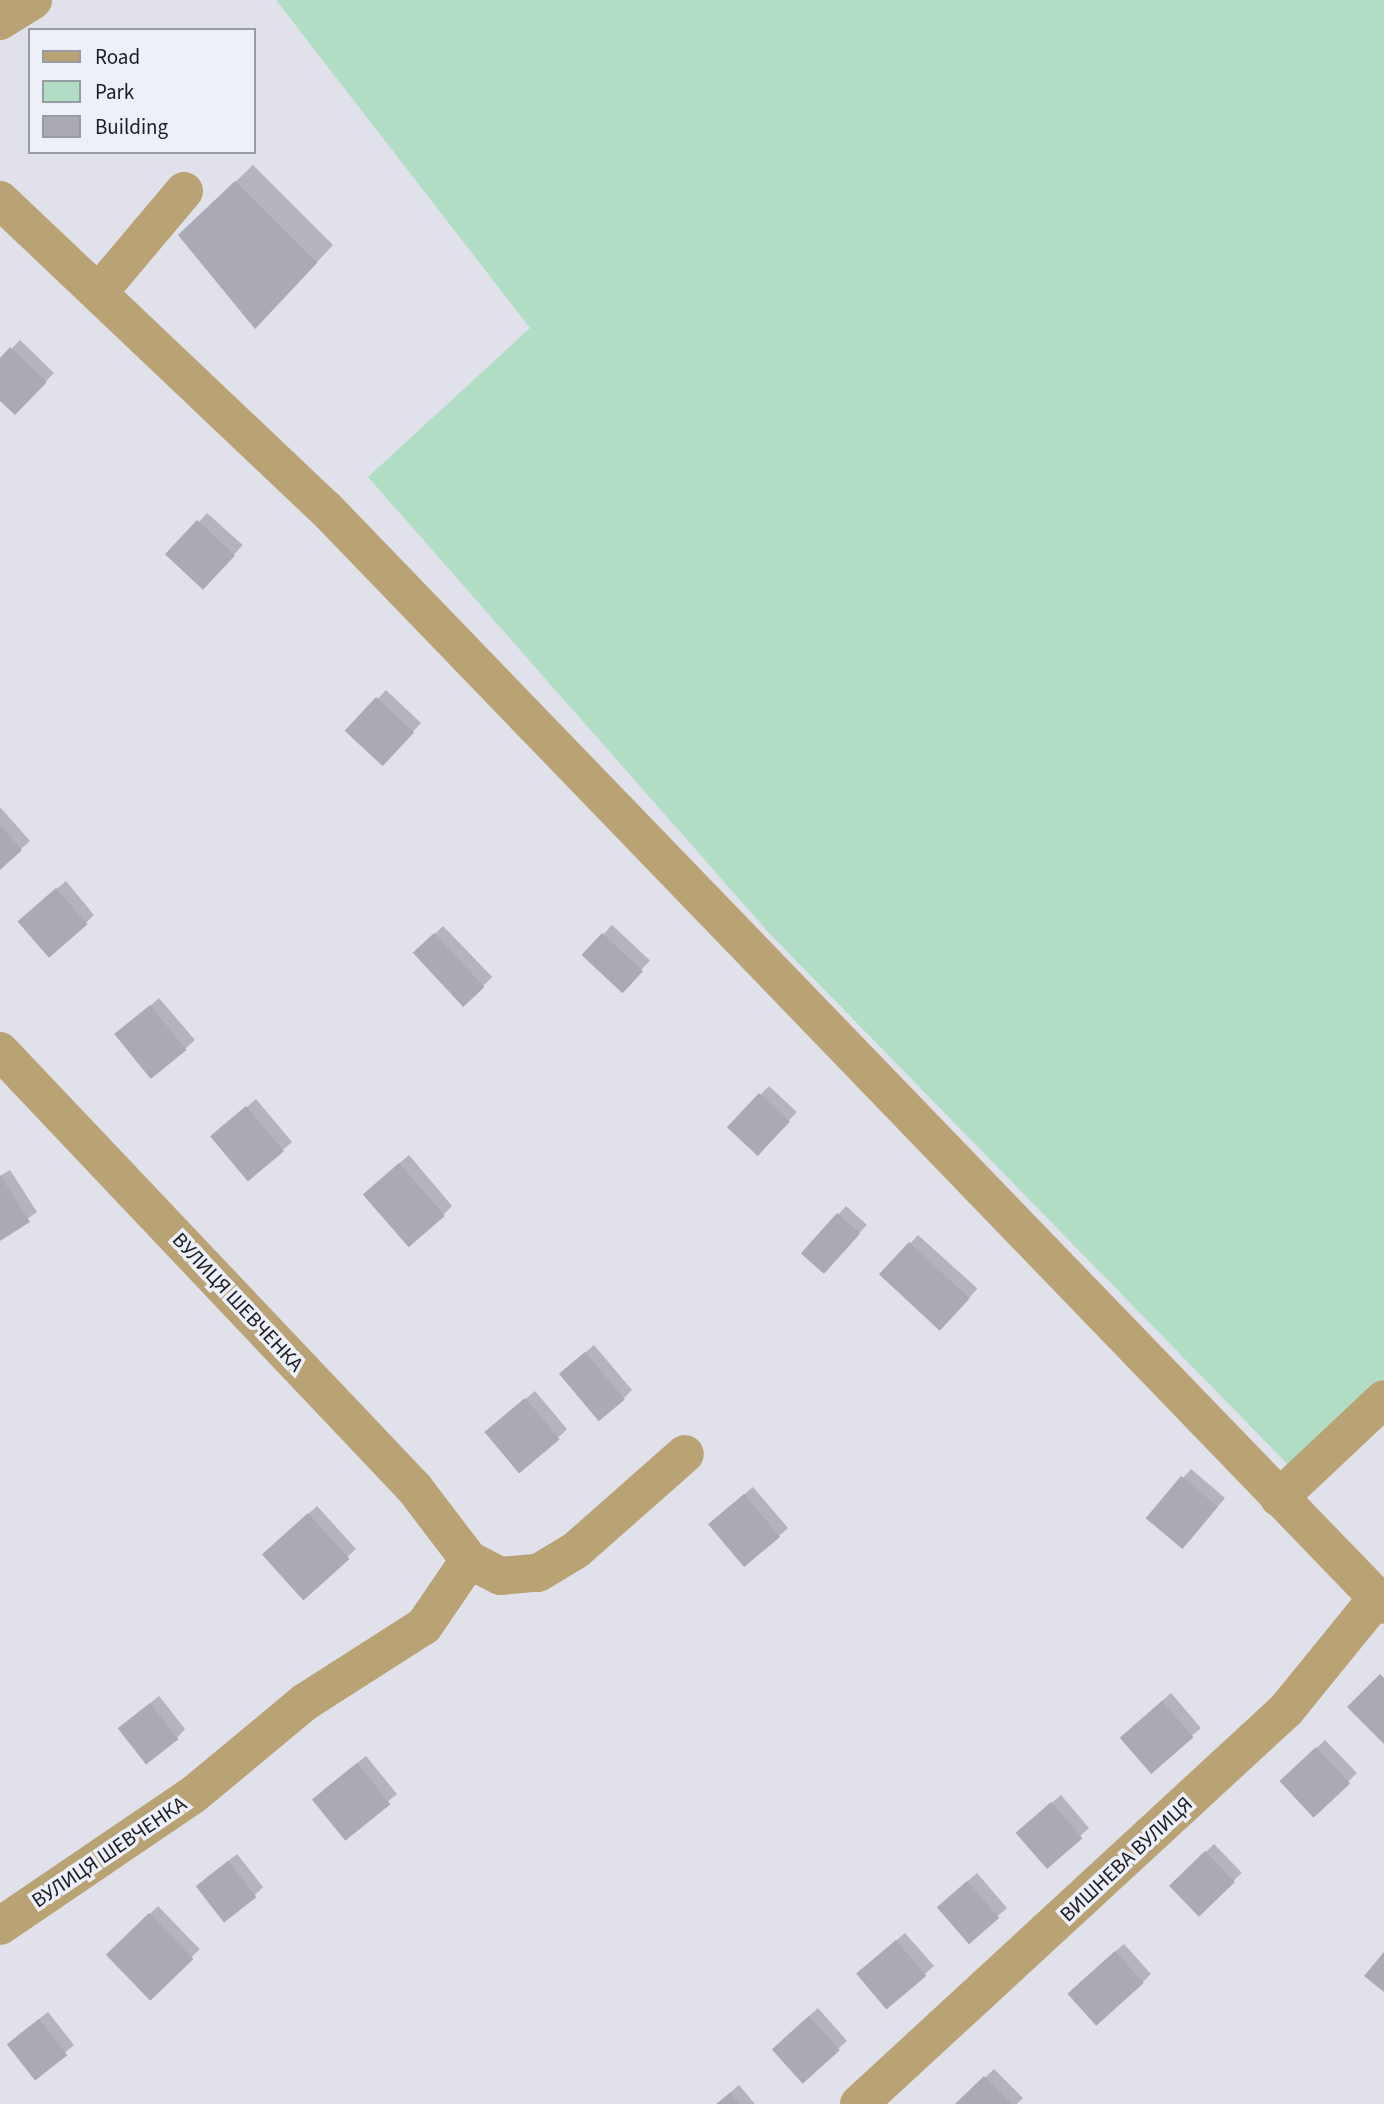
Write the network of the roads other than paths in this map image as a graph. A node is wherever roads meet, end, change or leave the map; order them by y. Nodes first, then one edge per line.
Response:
1 (33, 0) edge
2 (0, 22) edge
3 (184, 191) dead end
4 (0, 200) edge
5 (99, 292) junction
6 (0, 1053) edge
7 (1384, 1399) edge
8 (685, 1454) dead end
9 (1279, 1498) junction
10 (469, 1560) junction
11 (1380, 1601) edge
12 (0, 1926) edge
13 (859, 2104) edge

1 - 2 street
3 - 5 street
4 - 5 street
5 - 9 street
6 - 10 street, ВУЛИЦЯ ШЕВЧЕНКА
7 - 9 street
8 - 10 street, ВУЛИЦЯ ШЕВЧЕНКА
9 - 11 street
10 - 12 street, ВУЛИЦЯ ШЕВЧЕНКА
11 - 13 street, ВИШНЕВА ВУЛИЦЯ

